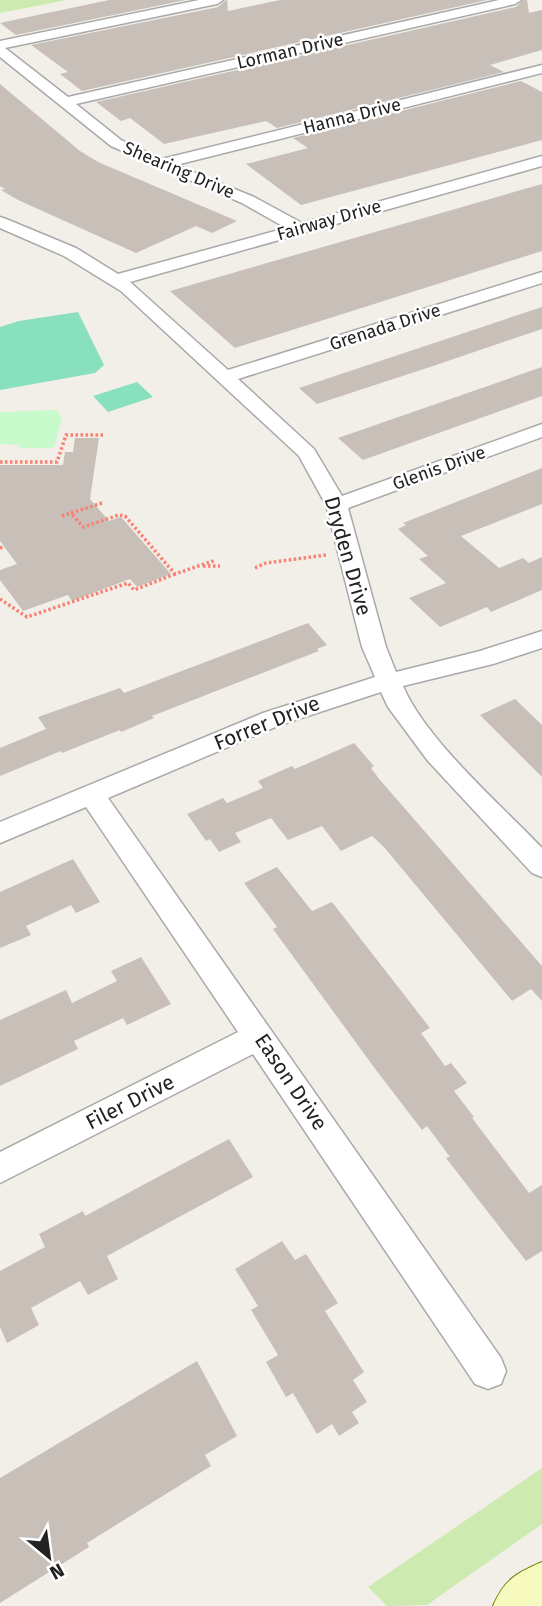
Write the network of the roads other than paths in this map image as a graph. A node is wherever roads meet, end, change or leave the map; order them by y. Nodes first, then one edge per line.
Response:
1 (217, 0) edge
2 (515, 0) edge
3 (0, 47) edge
4 (542, 69) edge
5 (65, 102) junction
6 (542, 161) edge
7 (162, 164) junction
8 (0, 222) edge
9 (299, 228) junction
10 (542, 277) edge
11 (117, 280) junction
12 (227, 377) junction
13 (542, 430) edge
14 (337, 505) junction
15 (542, 639) edge
16 (387, 681) junction
17 (92, 794) junction
18 (0, 833) edge
19 (542, 866) edge
20 (260, 1036) junction
21 (0, 1168) edge
22 (488, 1371) dead end
23 (542, 1590) edge
24 (521, 1606) edge

1 - 3 street
2 - 5 street, Lorman Drive
3 - 5 street, Shearing Drive
4 - 7 street, Hanna Drive
5 - 7 street, Shearing Drive
6 - 9 street, Fairway Drive
7 - 9 street, Shearing Drive
8 - 11 street, Dryden Drive
9 - 11 street, Fairway Drive
10 - 12 street, Grenada Drive
11 - 12 street, Dryden Drive
12 - 14 street, Dryden Drive
13 - 14 street, Glenis Drive
14 - 16 street, Dryden Drive
15 - 16 street, Forrer Drive
16 - 17 street, Forrer Drive
16 - 19 street, Dryden Drive
17 - 18 street, Forrer Drive
17 - 20 street, Eason Drive
20 - 21 street, Filer Drive
20 - 22 street, Eason Drive
23 - 24 main road

